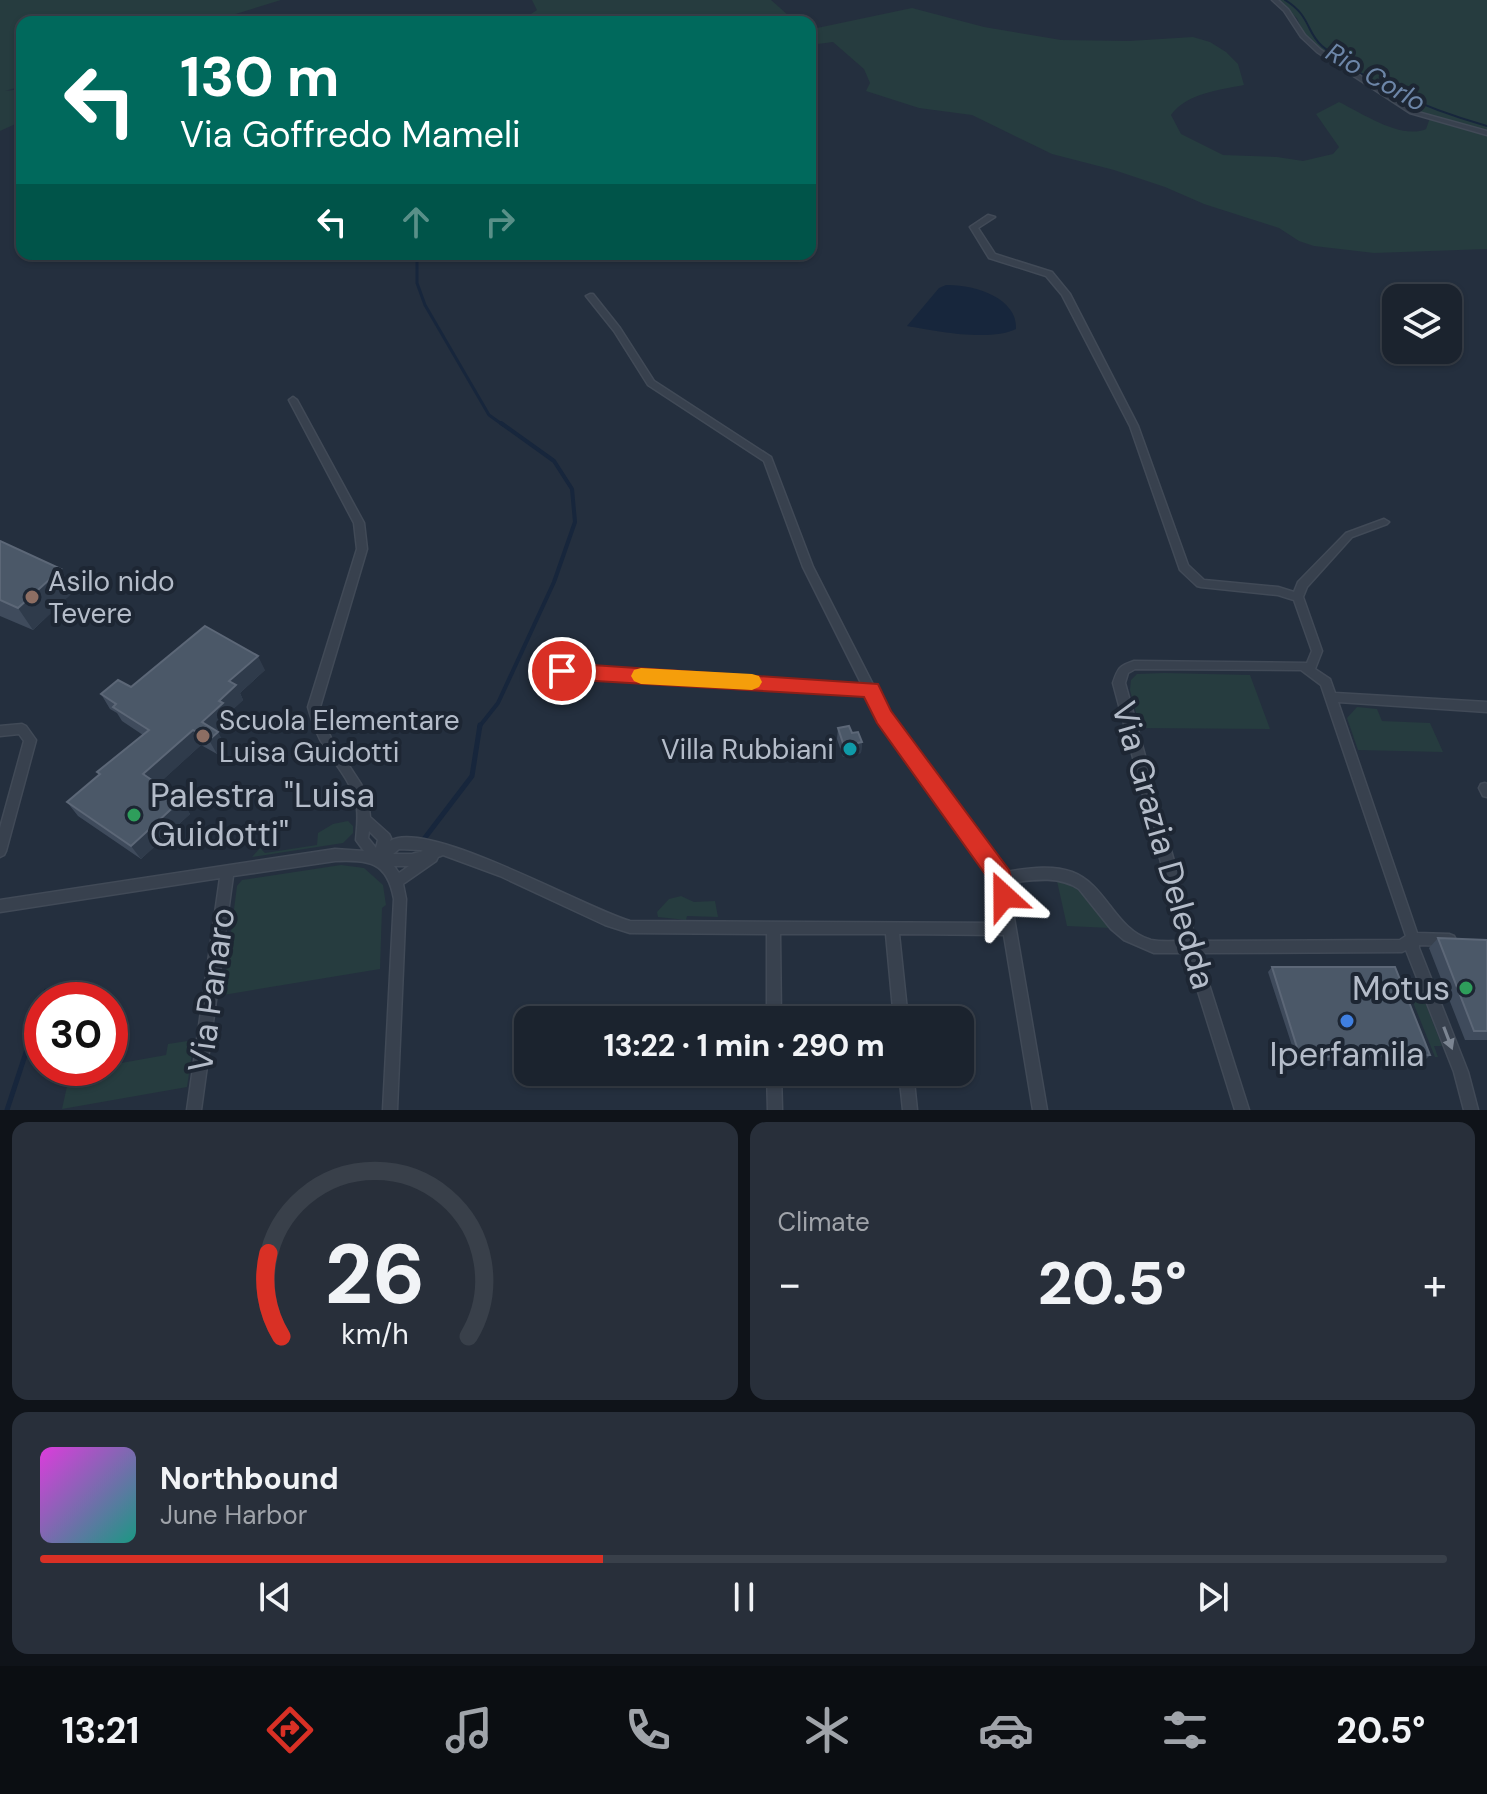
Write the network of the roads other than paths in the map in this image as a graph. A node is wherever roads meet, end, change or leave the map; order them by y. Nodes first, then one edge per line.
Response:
1 (1275, 0) edge
2 (1487, 133) edge
3 (991, 217) dead end
4 (590, 296) dead end
5 (293, 400) dead end
6 (1384, 522) dead end
7 (1298, 597) junction
8 (536, 669) dead end
9 (1310, 669) junction
10 (870, 690) junction
11 (1332, 697) junction
12 (1487, 707) edge
13 (0, 731) edge
14 (0, 851) edge
15 (441, 851) junction
16 (379, 860) junction
17 (227, 871) junction
18 (1001, 878) junction
19 (397, 881) junction
20 (0, 906) edge
21 (773, 928) junction
22 (1010, 929) junction
23 (892, 930) junction
24 (1413, 939) junction
25 (1462, 940) edge
26 (1191, 948) junction
27 (774, 1006) edge
28 (900, 1006) edge
29 (774, 1086) edge
30 (907, 1086) edge
31 (194, 1110) edge
32 (390, 1110) edge
33 (775, 1110) edge
34 (910, 1110) edge
35 (1040, 1110) edge
36 (1242, 1110) edge
37 (1471, 1110) edge

1 - 2 street
3 - 7 street
4 - 10 street
5 - 16 street
6 - 7 street
7 - 9 street
8 - 10 street
9 - 11 street
9 - 26 street, Via Grazia Deledda
10 - 18 street
11 - 12 street
11 - 24 street
13 - 14 street
15 - 16 street
15 - 16 street
15 - 19 street
15 - 21 street
16 - 17 street
16 - 19 street
17 - 20 street
17 - 31 street, Via Panaro
18 - 22 street
18 - 26 street
19 - 32 street
21 - 23 street
21 - 27 street
22 - 23 street
22 - 35 street
23 - 28 street
24 - 25 street
24 - 26 street
24 -> 37 street
26 - 36 street, Via Grazia Deledda
29 - 33 street
30 - 34 street

